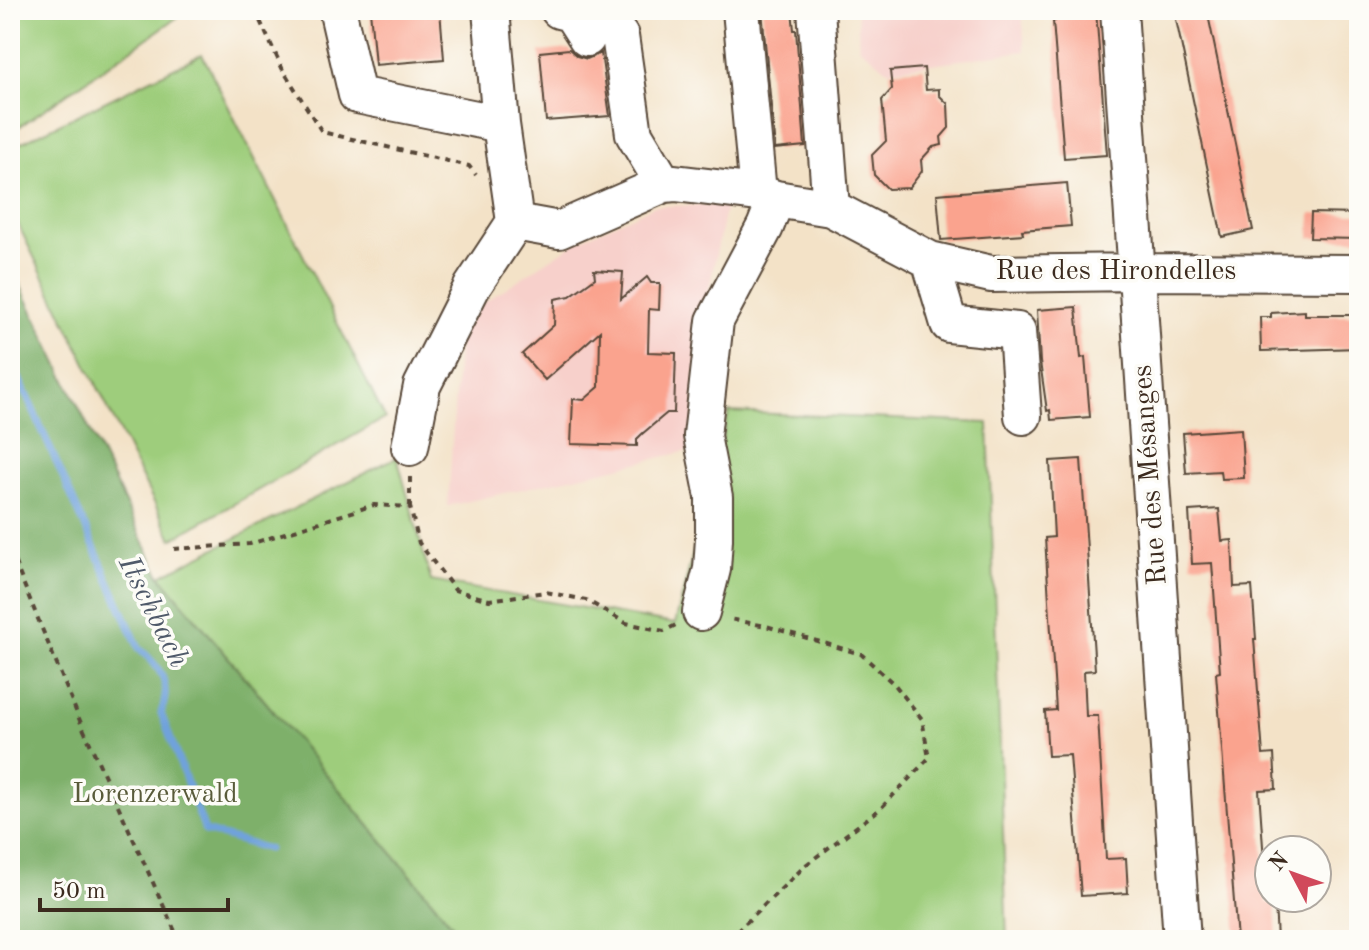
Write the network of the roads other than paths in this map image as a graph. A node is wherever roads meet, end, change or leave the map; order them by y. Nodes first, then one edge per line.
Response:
1 (491, 10) edge
2 (559, 10) edge
3 (741, 10) edge
4 (816, 10) edge
5 (1119, 10) edge
6 (339, 17) dead end
7 (593, 24) edge
8 (501, 124) junction
9 (664, 184) junction
10 (767, 196) junction
11 (831, 208) junction
12 (515, 222) junction
13 (930, 260) junction
14 (1138, 272) junction
15 (1359, 273) edge
16 (1023, 416) dead end
17 (410, 447) dead end
18 (701, 612) road end
19 (1182, 940) edge

1 - 8 street
2 - 7 street
3 - 10 street
4 - 11 street
5 - 14 street, Rue des Mésanges
6 - 8 street
7 - 9 street
8 - 12 street
9 - 10 street, Rue des Hirondelles
9 - 12 street, Rue des Hirondelles
10 - 11 street, Rue des Hirondelles
10 - 18 street
11 - 13 street, Rue des Hirondelles
12 - 17 street
13 - 14 street, Rue des Hirondelles
13 - 16 street
14 - 15 street, Rue des Hirondelles
14 - 19 street, Rue des Mésanges

